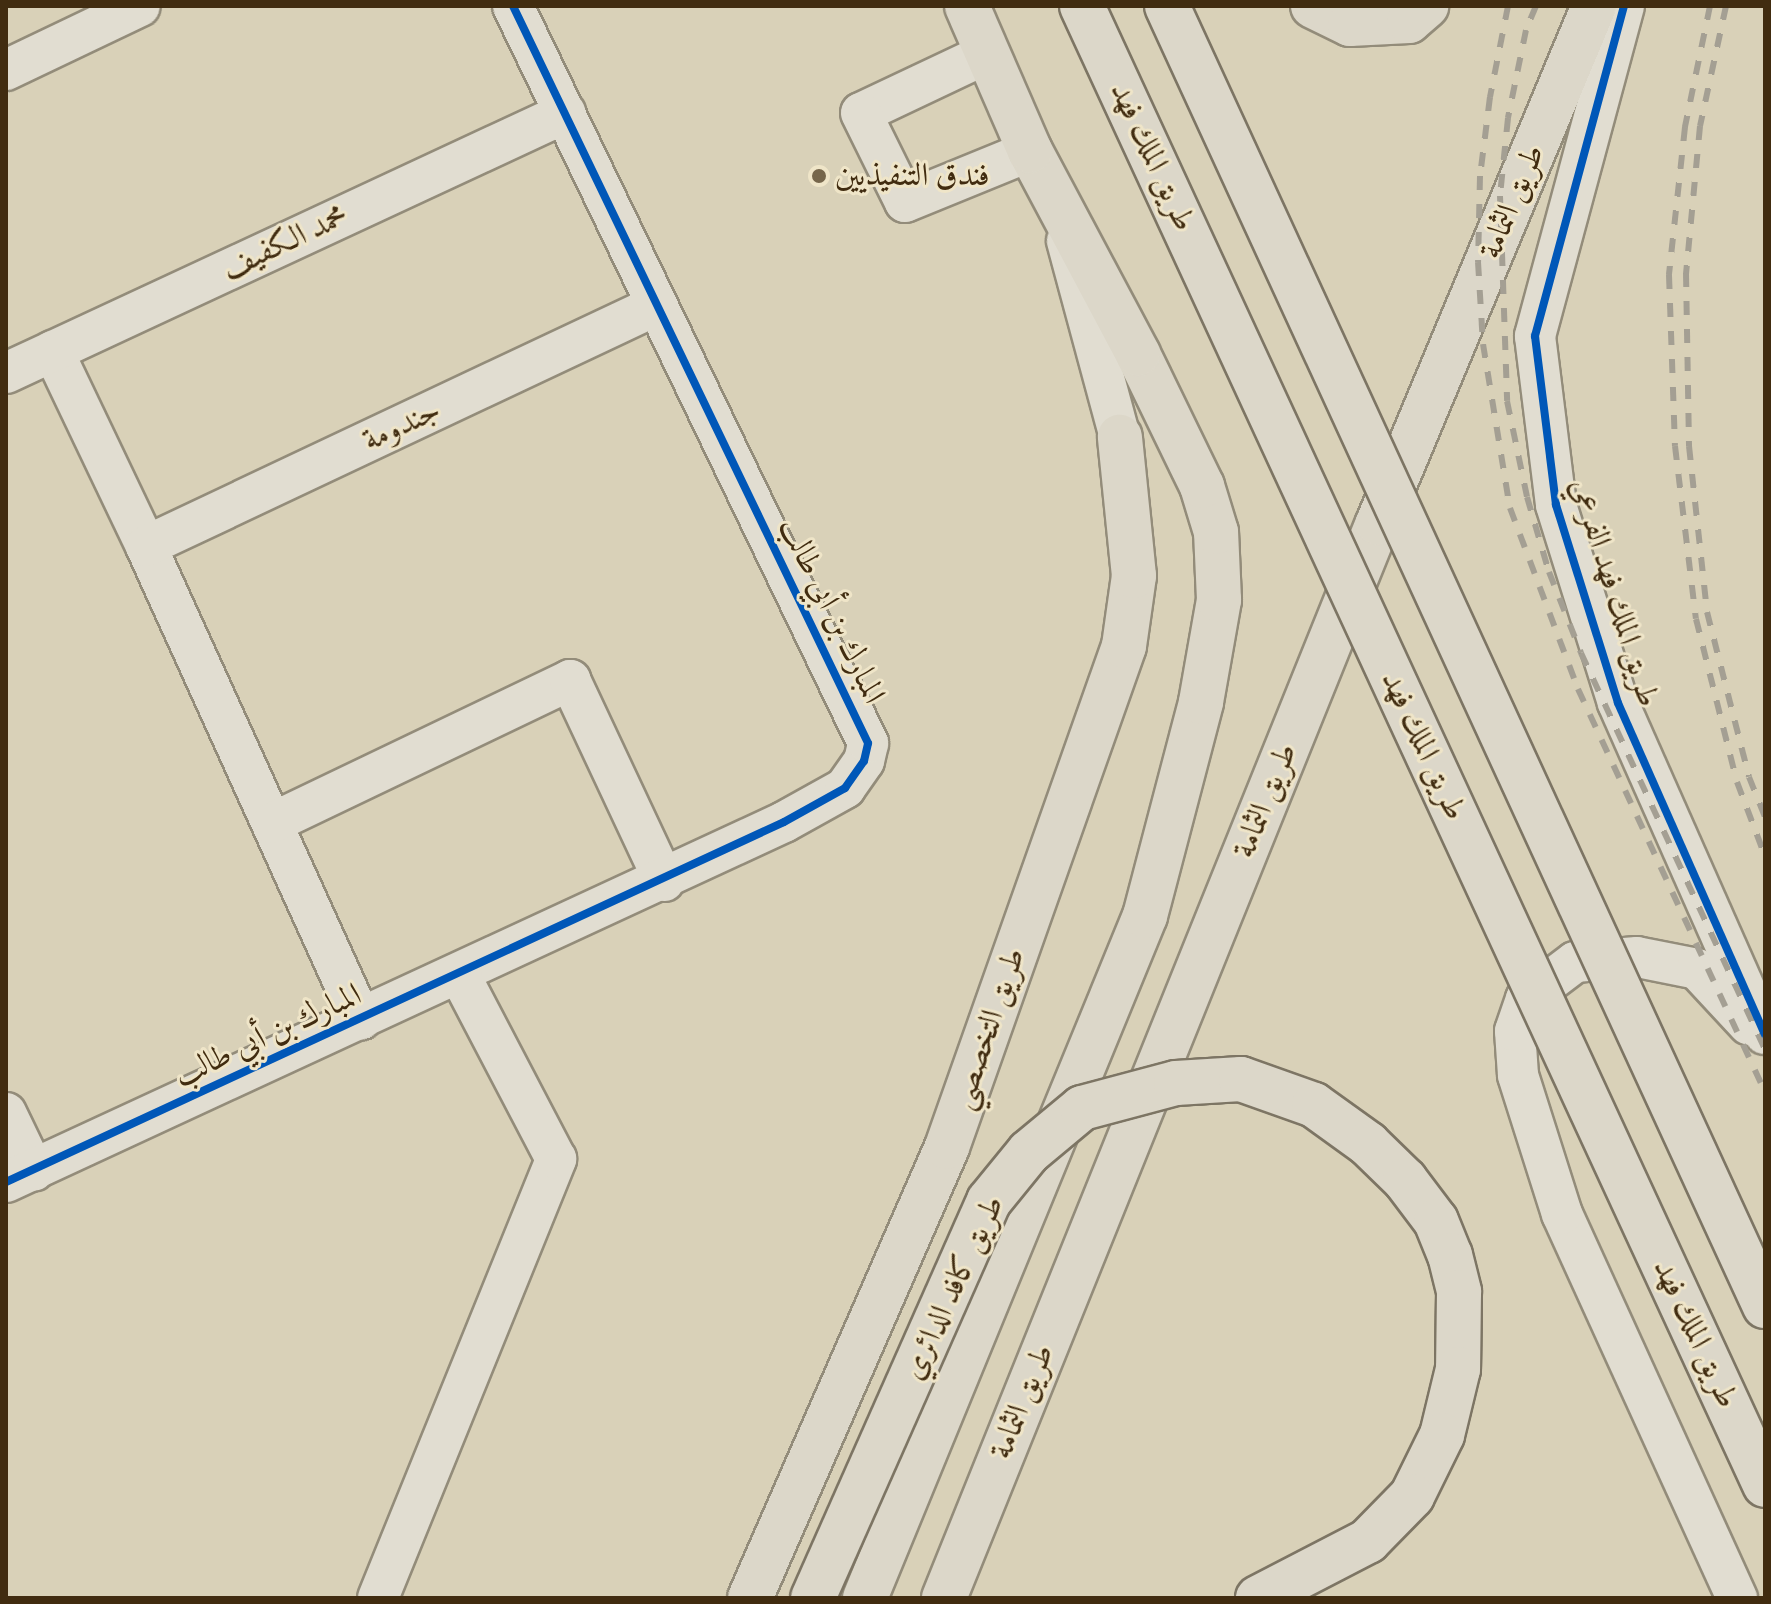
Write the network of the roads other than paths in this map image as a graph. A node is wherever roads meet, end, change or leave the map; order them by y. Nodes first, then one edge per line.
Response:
1 (140, 6) edge
2 (513, 6) edge
3 (967, 6) edge
4 (1082, 6) edge
5 (1167, 6) edge
6 (1313, 6) edge
7 (1426, 6) edge
8 (1594, 6) edge
9 (1624, 6) edge
10 (71, 21) edge
11 (988, 53) junction
12 (6, 70) edge
13 (565, 113) junction
14 (1030, 151) junction
15 (1053, 191) junction
16 (657, 305) junction
17 (53, 351) junction
18 (6, 373) edge
19 (1120, 437) joint
20 (146, 546) junction
21 (272, 823) junction
22 (664, 881) junction
23 (460, 975) junction
24 (361, 1020) junction
25 (1765, 1034) edge
26 (1765, 1048) edge
27 (6, 1113) edge
28 (20, 1176) edge
29 (1765, 1306) edge
30 (1765, 1485) edge
31 (378, 1598) edge
32 (750, 1598) edge
33 (813, 1598) edge
34 (865, 1598) edge
35 (944, 1598) edge
36 (1258, 1598) edge
37 (1737, 1598) edge

1 - 10 street
2 - 13 street, المبارك بن أبي طالب
3 - 11 main road
4 - 30 main road, طريق الملك فهد, bridge
5 - 29 main road, bridge
6 - 7 main road
8 - 35 main road, طريق الثمامة
9 - 25 street, طريق الملك فهد الفرعي
10 - 12 street
11 - 14 main road
11 - 14 street
13 - 16 street, المبارك بن أبي طالب
13 - 17 street, محمد الكفيف
14 - 15 main road
15 - 19 street
15 - 34 main road
16 - 20 street, جندومة
16 - 22 street, المبارك بن أبي طالب
17 - 18 street, محمد الكفيف
17 - 20 street
19 - 32 main road, طريق التخصصي
20 - 21 street
21 - 22 street
21 - 24 street
22 - 23 street, المبارك بن أبي طالب
23 - 24 street, المبارك بن أبي طالب
23 - 31 street
24 - 28 street, المبارك بن أبي طالب
26 - 37 street
27 - 28 street
33 - 36 main road, طريق كافد الدائري, bridge

